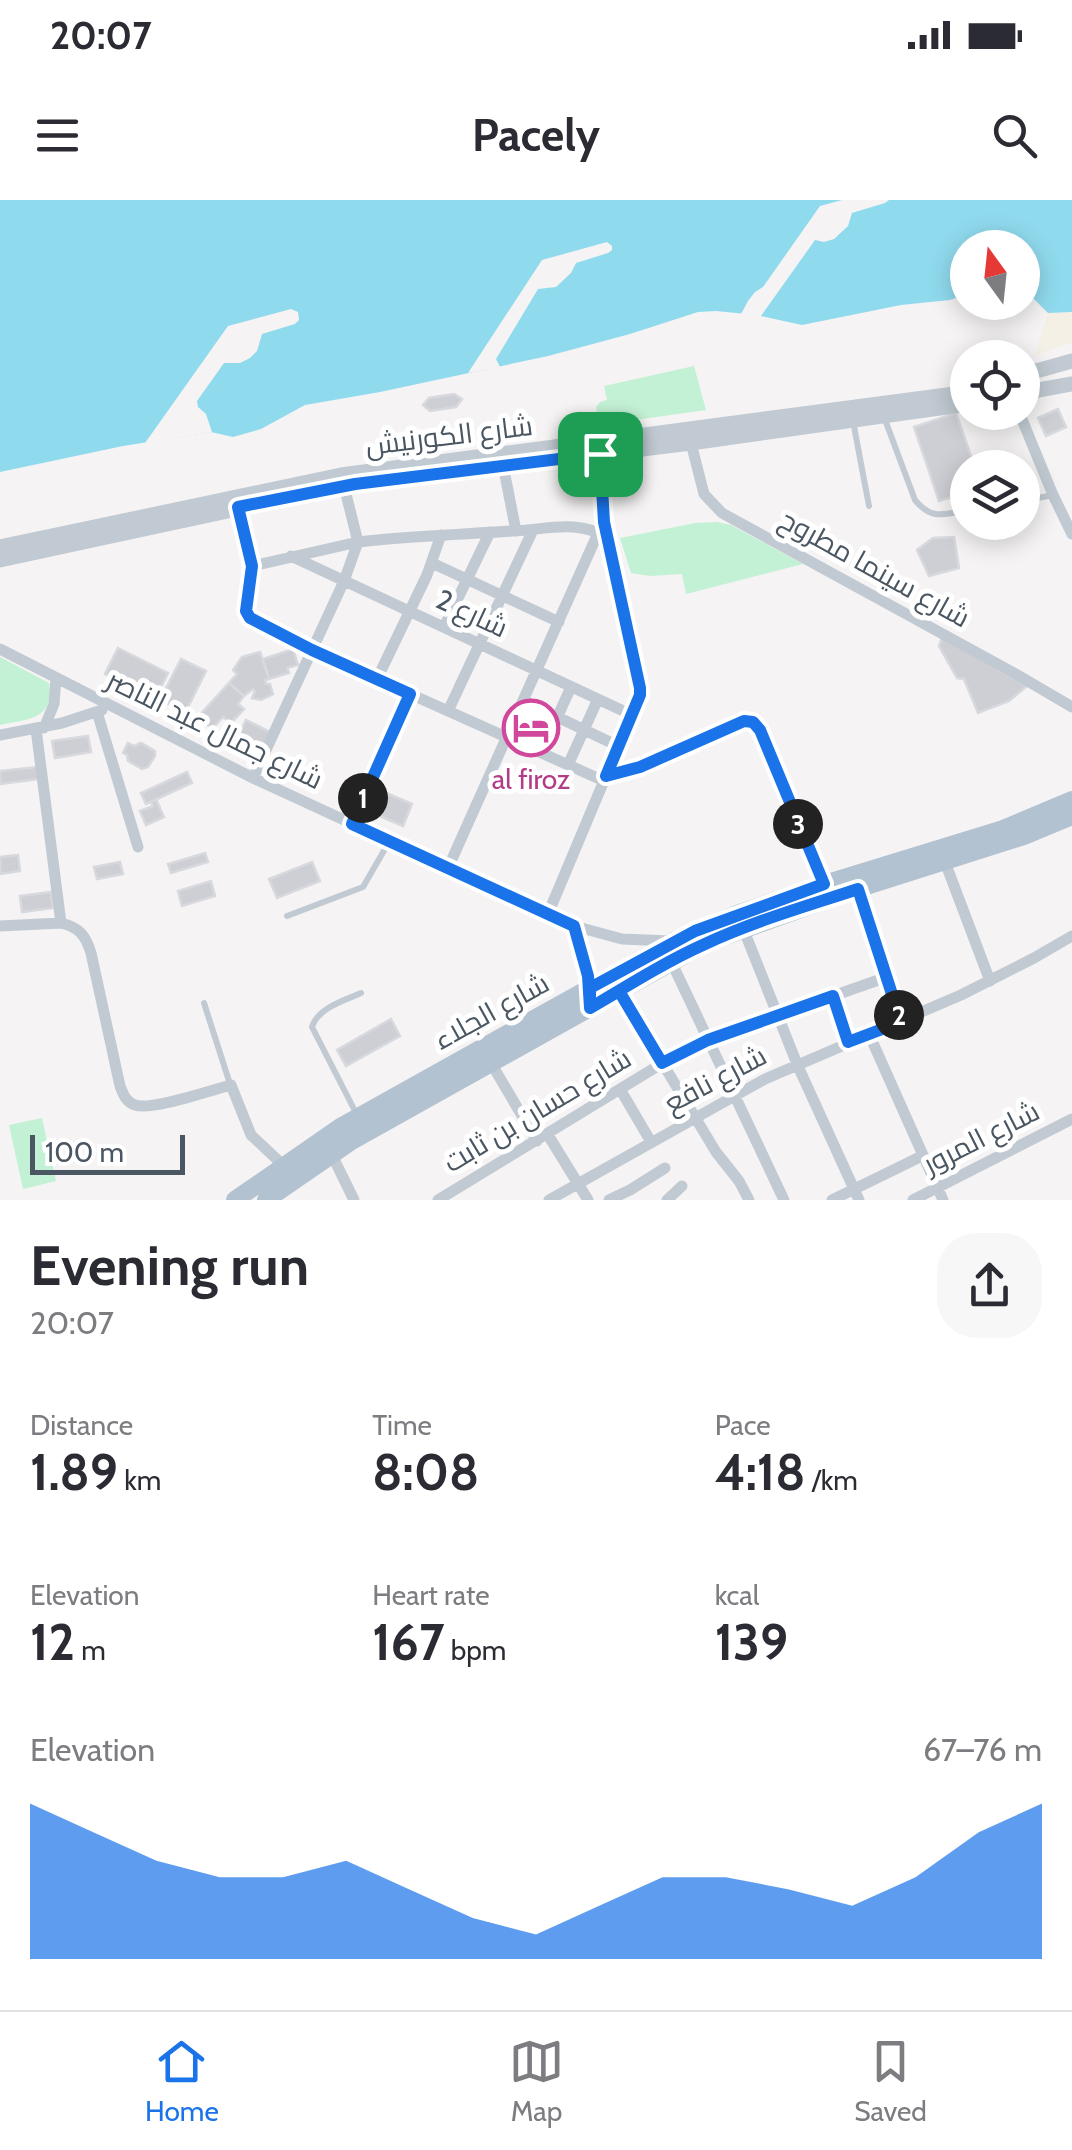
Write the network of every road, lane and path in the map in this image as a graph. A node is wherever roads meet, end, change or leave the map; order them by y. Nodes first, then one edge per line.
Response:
1 (1072, 362) edge
2 (1040, 370) edge
3 (1072, 384) edge
4 (1040, 390) edge
5 (950, 394) edge
6 (950, 407) edge
7 (884, 416) junction
8 (853, 420) junction
9 (1026, 430) edge
10 (691, 443) junction
11 (600, 454) junction
12 (502, 465) junction
13 (344, 486) junction
14 (1053, 495) junction
15 (1040, 497) edge
16 (869, 506) dead end
17 (238, 507) junction
18 (950, 513) edge
19 (601, 528) junction
20 (533, 530) junction
21 (516, 531) junction
22 (490, 532) junction
23 (441, 534) junction
24 (1072, 534) edge
25 (358, 542) junction
26 (0, 548) edge
27 (291, 556) junction
28 (0, 560) edge
29 (432, 563) junction
30 (252, 566) junction
31 (467, 580) junction
32 (344, 581) junction
33 (502, 596) junction
34 (409, 611) junction
35 (559, 622) junction
36 (444, 628) junction
37 (479, 644) junction
38 (0, 650) edge
39 (312, 650) junction
40 (537, 671) junction
41 (56, 678) junction
42 (376, 679) junction
43 (571, 686) junction
44 (410, 694) junction
45 (598, 699) junction
46 (524, 701) junction
47 (112, 706) junction
48 (1072, 707) edge
49 (448, 711) junction
50 (97, 712) junction
51 (632, 715) junction
52 (557, 717) junction
53 (40, 728) junction
54 (584, 730) junction
55 (0, 735) edge
56 (507, 738) junction
57 (618, 746) junction
58 (541, 753) junction
59 (568, 765) junction
60 (253, 778) junction
61 (605, 778) junction
62 (1072, 800) edge
63 (1072, 816) edge
64 (352, 824) junction
65 (390, 841) junction
66 (138, 847) dead end
67 (945, 862) junction
68 (448, 868) junction
69 (824, 884) junction
70 (858, 889) junction
71 (548, 914) junction
72 (287, 916) dead end
73 (61, 923) junction
74 (0, 926) edge
75 (574, 926) junction
76 (742, 928) junction
77 (1072, 936) edge
78 (674, 941) junction
79 (671, 961) junction
80 (886, 977) junction
81 (990, 981) junction
82 (590, 988) junction
83 (619, 991) junction
84 (361, 993) dead end
85 (833, 996) junction
86 (204, 1003) dead end
87 (590, 1008) junction
88 (778, 1016) junction
89 (901, 1022) junction
90 (869, 1034) junction
91 (708, 1040) junction
92 (848, 1042) junction
93 (491, 1063) junction
94 (662, 1063) junction
95 (798, 1064) junction
96 (230, 1085) junction
97 (620, 1090) junction
98 (735, 1096) junction
99 (358, 1116) junction
100 (696, 1117) junction
101 (1072, 1119) edge
102 (543, 1138) junction
103 (652, 1142) junction
104 (327, 1147) junction
105 (922, 1156) junction
106 (284, 1166) junction
107 (666, 1168) dead end
108 (577, 1183) junction
109 (682, 1186) dead end
110 (856, 1194) edge
111 (940, 1194) edge
112 (443, 1199) edge
113 (234, 1200) edge
114 (266, 1200) edge
115 (354, 1200) edge
116 (549, 1200) edge
117 (588, 1200) edge
118 (609, 1200) edge
119 (667, 1200) edge
120 (750, 1200) edge
121 (784, 1200) edge
122 (832, 1200) edge
123 (913, 1200) edge

1 - 2 street
3 - 4 street
5 - 26 street, شارع الكورنيش
6 - 7 street, شارع الكورنيش
7 - 8 street, شارع الكورنيش
7 - 18 lane
8 - 10 street, شارع الكورنيش
8 - 16 lane
9 - 14 street
10 - 11 street, شارع الكورنيش
10 - 48 street, شارع سينما مطروح
11 - 12 street, شارع الكورنيش
11 - 19 street
12 - 13 street, شارع الكورنيش
12 - 21 street
13 - 17 street, شارع الكورنيش
13 - 25 street
14 - 15 lane
14 - 24 street
17 - 28 street, شارع الكورنيش
17 - 30 street
19 - 20 street
19 - 35 street
19 - 51 street
20 - 21 street
20 - 33 street
21 - 22 street
22 - 23 street
22 - 31 street
23 - 25 street
23 - 29 street
25 - 27 street
25 - 32 street
27 - 30 street
27 - 32 street, شارع 2
29 - 31 street
29 - 34 street
30 - 39 street
31 - 33 street
31 - 36 street
32 - 34 street, شارع 2
32 - 39 street
33 - 35 street
33 - 37 street
34 - 36 street, شارع 2
34 - 42 street
35 - 40 street
36 - 37 street, شارع 2
37 - 40 street, شارع 2
37 - 49 street
38 - 41 street, شارع جمال عبد الناصر
39 - 42 street
39 - 60 street
40 - 43 street, شارع 2
40 - 46 street
41 - 47 street, شارع جمال عبد الناصر
41 - 53 street
42 - 44 street
43 - 45 street, شارع 2
43 - 52 street
44 - 49 street
44 - 64 street
45 - 51 street, شارع 2
45 - 54 street
46 - 52 street
46 - 56 street
47 - 50 street
47 - 60 street, شارع جمال عبد الناصر
49 - 56 street
50 - 53 street
50 - 66 street
51 - 57 street
52 - 54 street
52 - 58 street
53 - 55 street
53 - 73 street
54 - 57 street
54 - 59 street
56 - 58 street
56 - 68 street
57 - 61 street
58 - 59 street
59 - 61 street
60 - 64 street, شارع جمال عبد الناصر
61 - 69 street
61 - 71 street
62 - 69 main road, شارع الجلاء
63 - 67 main road, شارع الجلاء
64 - 65 street, شارع جمال عبد الناصر
65 - 68 street, شارع جمال عبد الناصر
65 - 72 lane
67 - 70 main road, شارع الجلاء
67 - 81 street
68 - 71 street, شارع جمال عبد الناصر
69 - 78 main road, شارع الجلاء
70 - 76 main road, شارع الجلاء
70 - 80 street
71 - 75 street, شارع جمال عبد الناصر
73 - 74 street
73 - 96 street
75 - 78 street, شارع جمال عبد الناصر
75 - 82 street
76 - 79 main road, شارع الجلاء
76 - 88 street
77 - 81 street, شارع نافع
78 - 82 main road, شارع الجلاء
79 - 83 main road, شارع الجلاء
79 - 91 street
80 - 85 street, شارع حسان بن ثابت
80 - 89 street
81 - 89 street, شارع نافع
82 - 87 street
82 - 99 main road, شارع الجلاء
83 - 87 main road, شارع الجلاء
83 - 94 street
84 - 99 lane
85 - 88 street, شارع حسان بن ثابت
85 - 92 street
86 - 96 lane
87 - 93 main road, شارع الجلاء
88 - 91 street, شارع حسان بن ثابت
88 - 95 street
89 - 90 street, شارع نافع
90 - 92 street, شارع نافع
90 - 105 street
91 - 94 street, شارع حسان بن ثابت
91 - 98 street
92 - 95 street, شارع نافع
93 - 102 street
93 - 104 main road, شارع الجلاء
94 - 97 street, شارع حسان بن ثابت
94 - 100 street
95 - 98 street, شارع نافع
95 - 110 street
96 - 106 street
97 - 102 street, شارع حسان بن ثابت
97 - 103 street
98 - 100 street, شارع نافع
98 - 121 street
99 - 104 main road, شارع الجلاء
100 - 103 street, شارع نافع
100 - 120 street
101 - 111 street, شارع المرور
102 - 108 street
102 - 112 street, شارع حسان بن ثابت
103 - 108 street, شارع نافع
104 - 106 main road, شارع الجلاء
104 - 114 main road, شارع الجلاء
104 - 115 street
105 - 110 street
105 - 111 street
106 - 113 main road, شارع الجلاء
107 - 118 street
108 - 116 street, شارع نافع
108 - 117 street
109 - 119 street
110 - 122 street
111 - 123 street, شارع المرور

